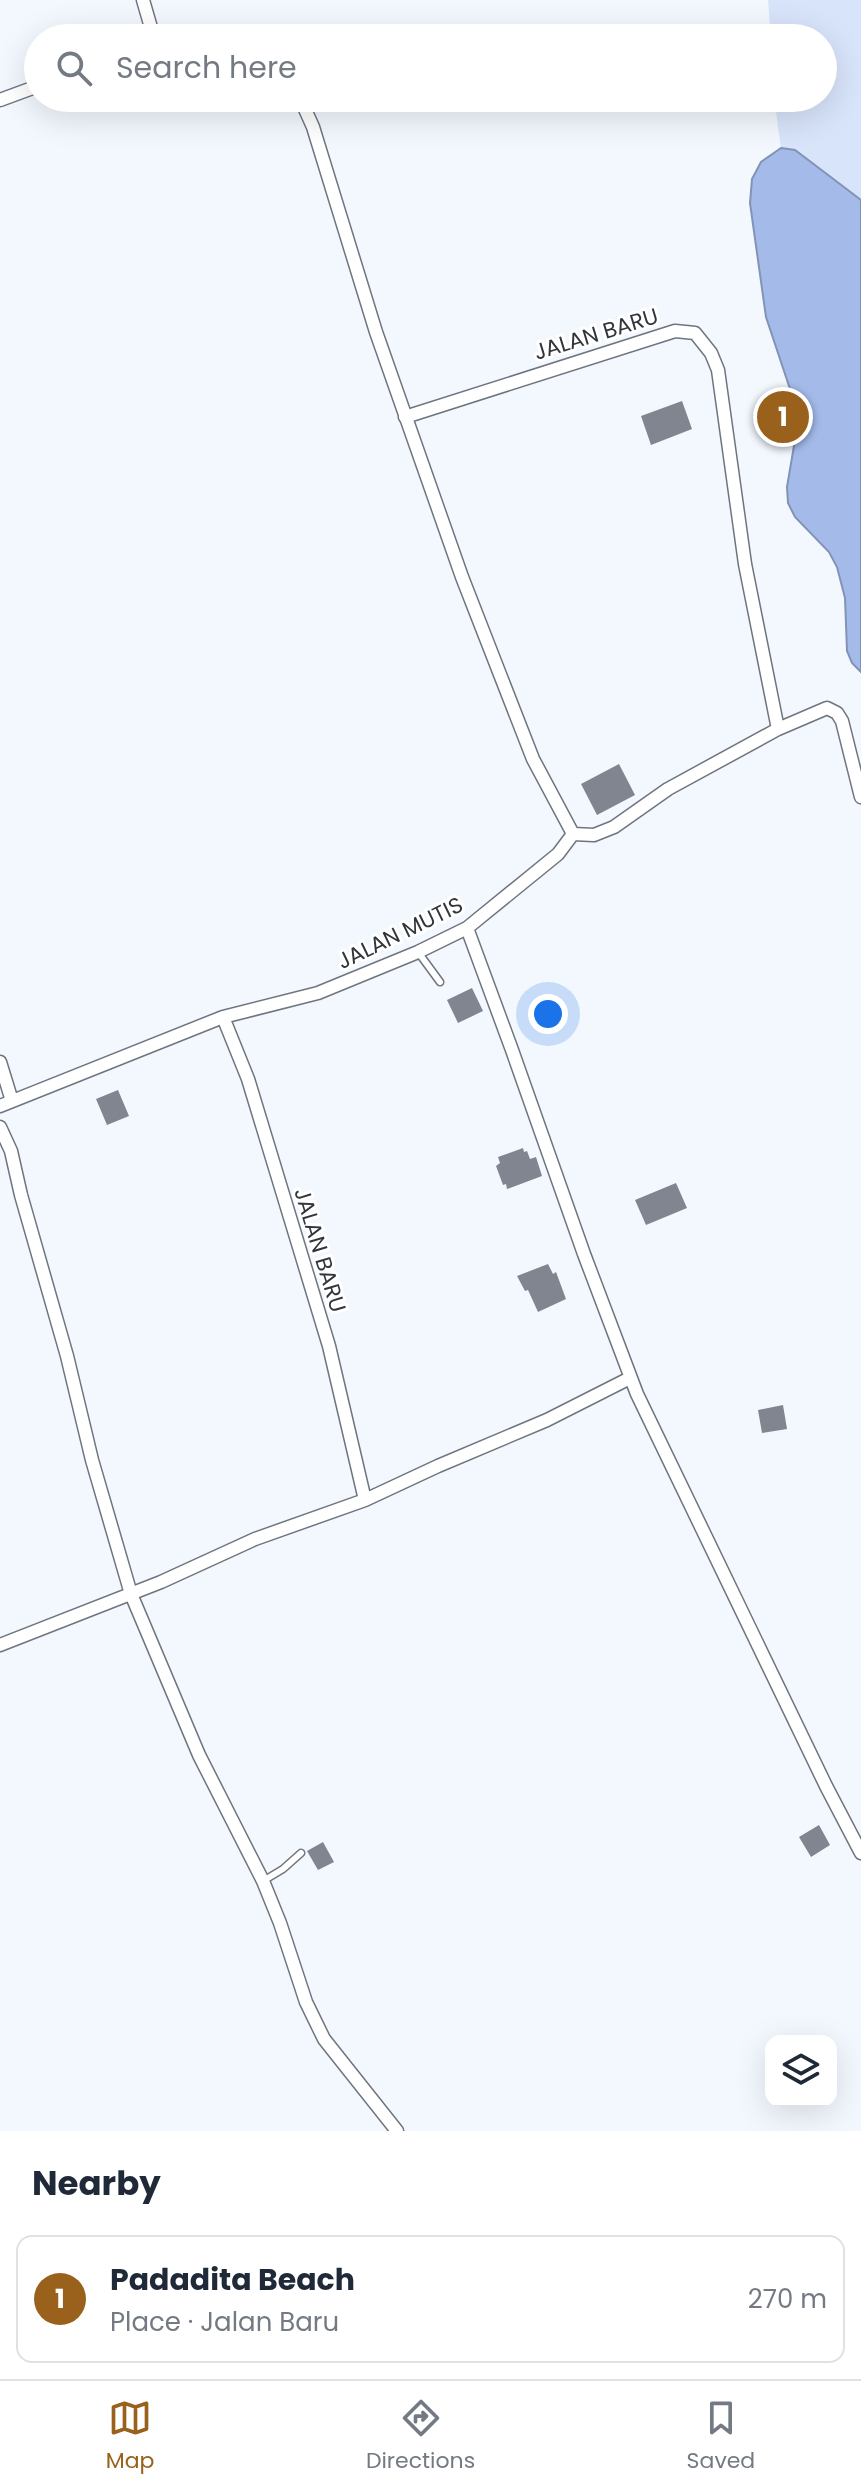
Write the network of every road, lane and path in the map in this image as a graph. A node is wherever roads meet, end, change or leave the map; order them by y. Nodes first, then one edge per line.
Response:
1 (143, 0) edge
2 (150, 24) edge
3 (24, 91) edge
4 (0, 100) edge
5 (306, 112) edge
6 (405, 417) junction
7 (778, 729) junction
8 (861, 797) edge
9 (573, 834) junction
10 (467, 928) junction
11 (418, 952) junction
12 (440, 982) dead end
13 (223, 1017) junction
14 (0, 1062) edge
15 (6, 1104) edge
16 (0, 1127) edge
17 (630, 1378) junction
18 (365, 1500) junction
19 (131, 1594) junction
20 (0, 1645) edge
21 (301, 1853) dead end
22 (861, 1853) edge
23 (263, 1881) junction
24 (397, 2131) edge

1 - 2 street
3 - 4 street
5 - 6 street
6 - 7 street, JALAN BARU
6 - 9 street
7 - 8 street
7 - 9 street
9 - 10 street, JALAN MUTIS
10 - 11 street, JALAN MUTIS
10 - 17 street
11 - 12 lane
11 - 13 street, JALAN MUTIS
13 - 15 street, JALAN MUTIS
13 - 18 street, JALAN BARU
14 - 15 street
16 - 19 street
17 - 18 street
17 - 22 street
18 - 19 street
19 - 20 street
19 - 23 street
21 - 23 lane
23 - 24 street

